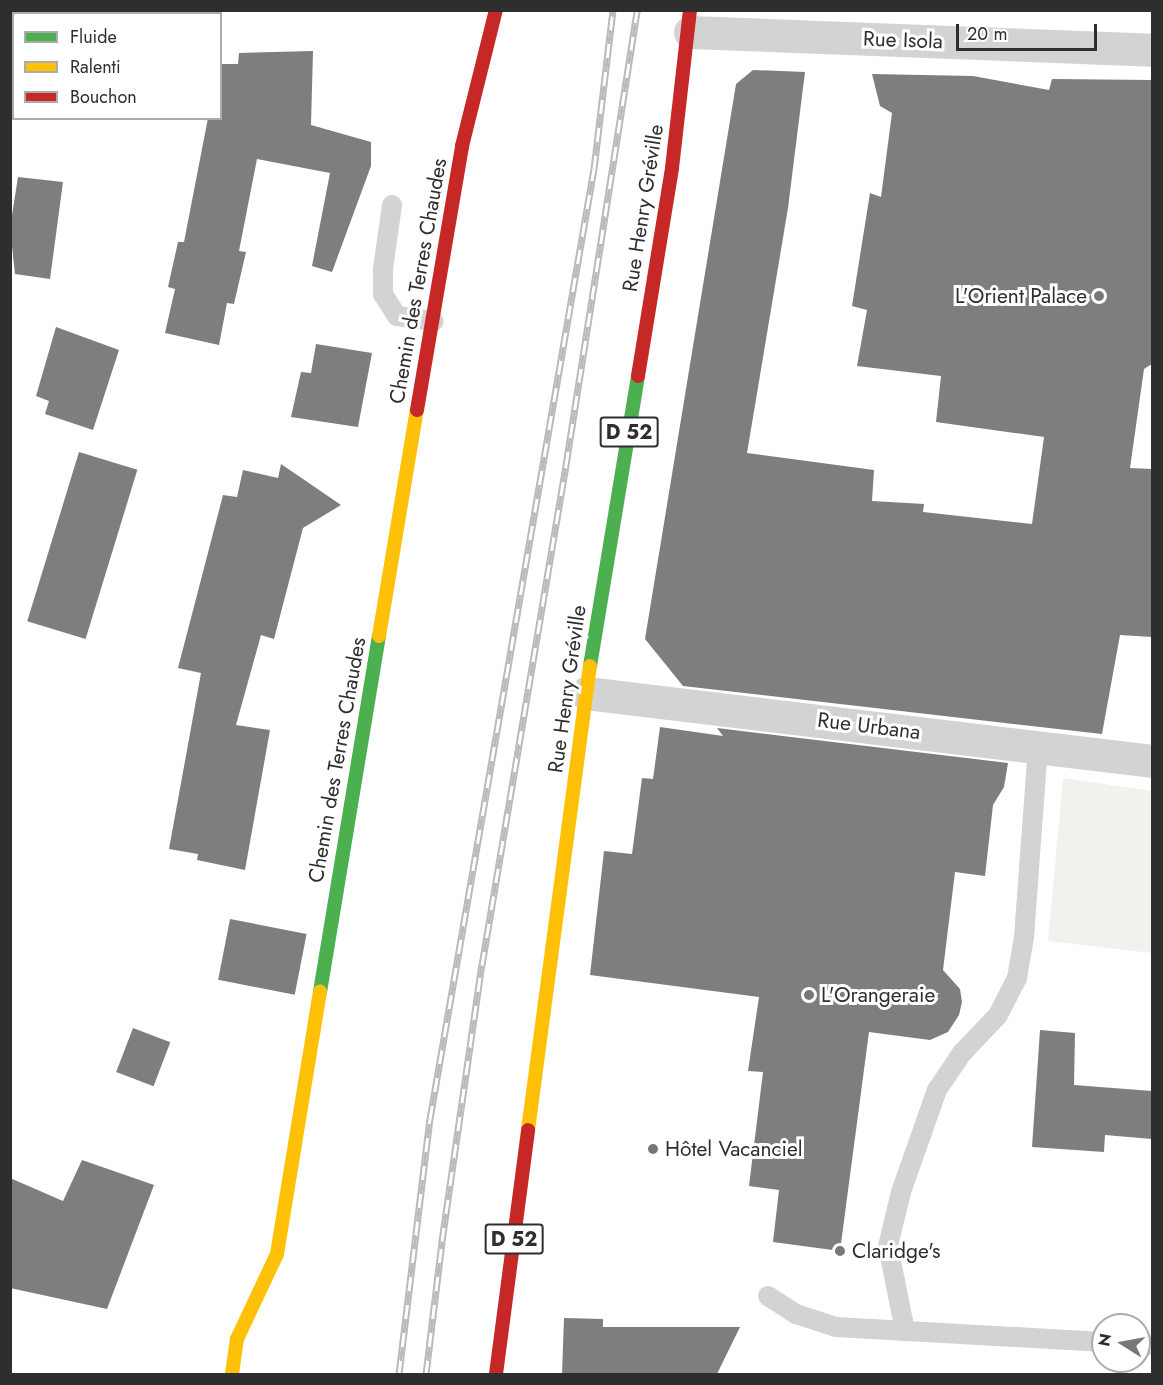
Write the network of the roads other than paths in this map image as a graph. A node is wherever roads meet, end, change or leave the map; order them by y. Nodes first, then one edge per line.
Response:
1 (496, 10) edge
2 (690, 21) edge
3 (1152, 50) edge
4 (392, 205) dead end
5 (434, 321) junction
6 (586, 693) junction
7 (1038, 746) junction
8 (1152, 761) edge
9 (768, 1296) dead end
10 (905, 1331) junction
11 (1091, 1341) edge
12 (232, 1374) edge
13 (496, 1374) edge

1 - 5 street, Chemin des Terres Chaudes
2 - 3 street, Rue Isola
2 - 6 street, Rue Henry Gréville / D 52
4 - 5 lane
5 - 12 street, Chemin des Terres Chaudes
6 - 7 street, Rue Urbana
6 - 13 street, Rue Henry Gréville / D 52
7 - 8 street, Rue Urbana
7 - 10 lane
9 - 10 lane
10 - 11 lane

